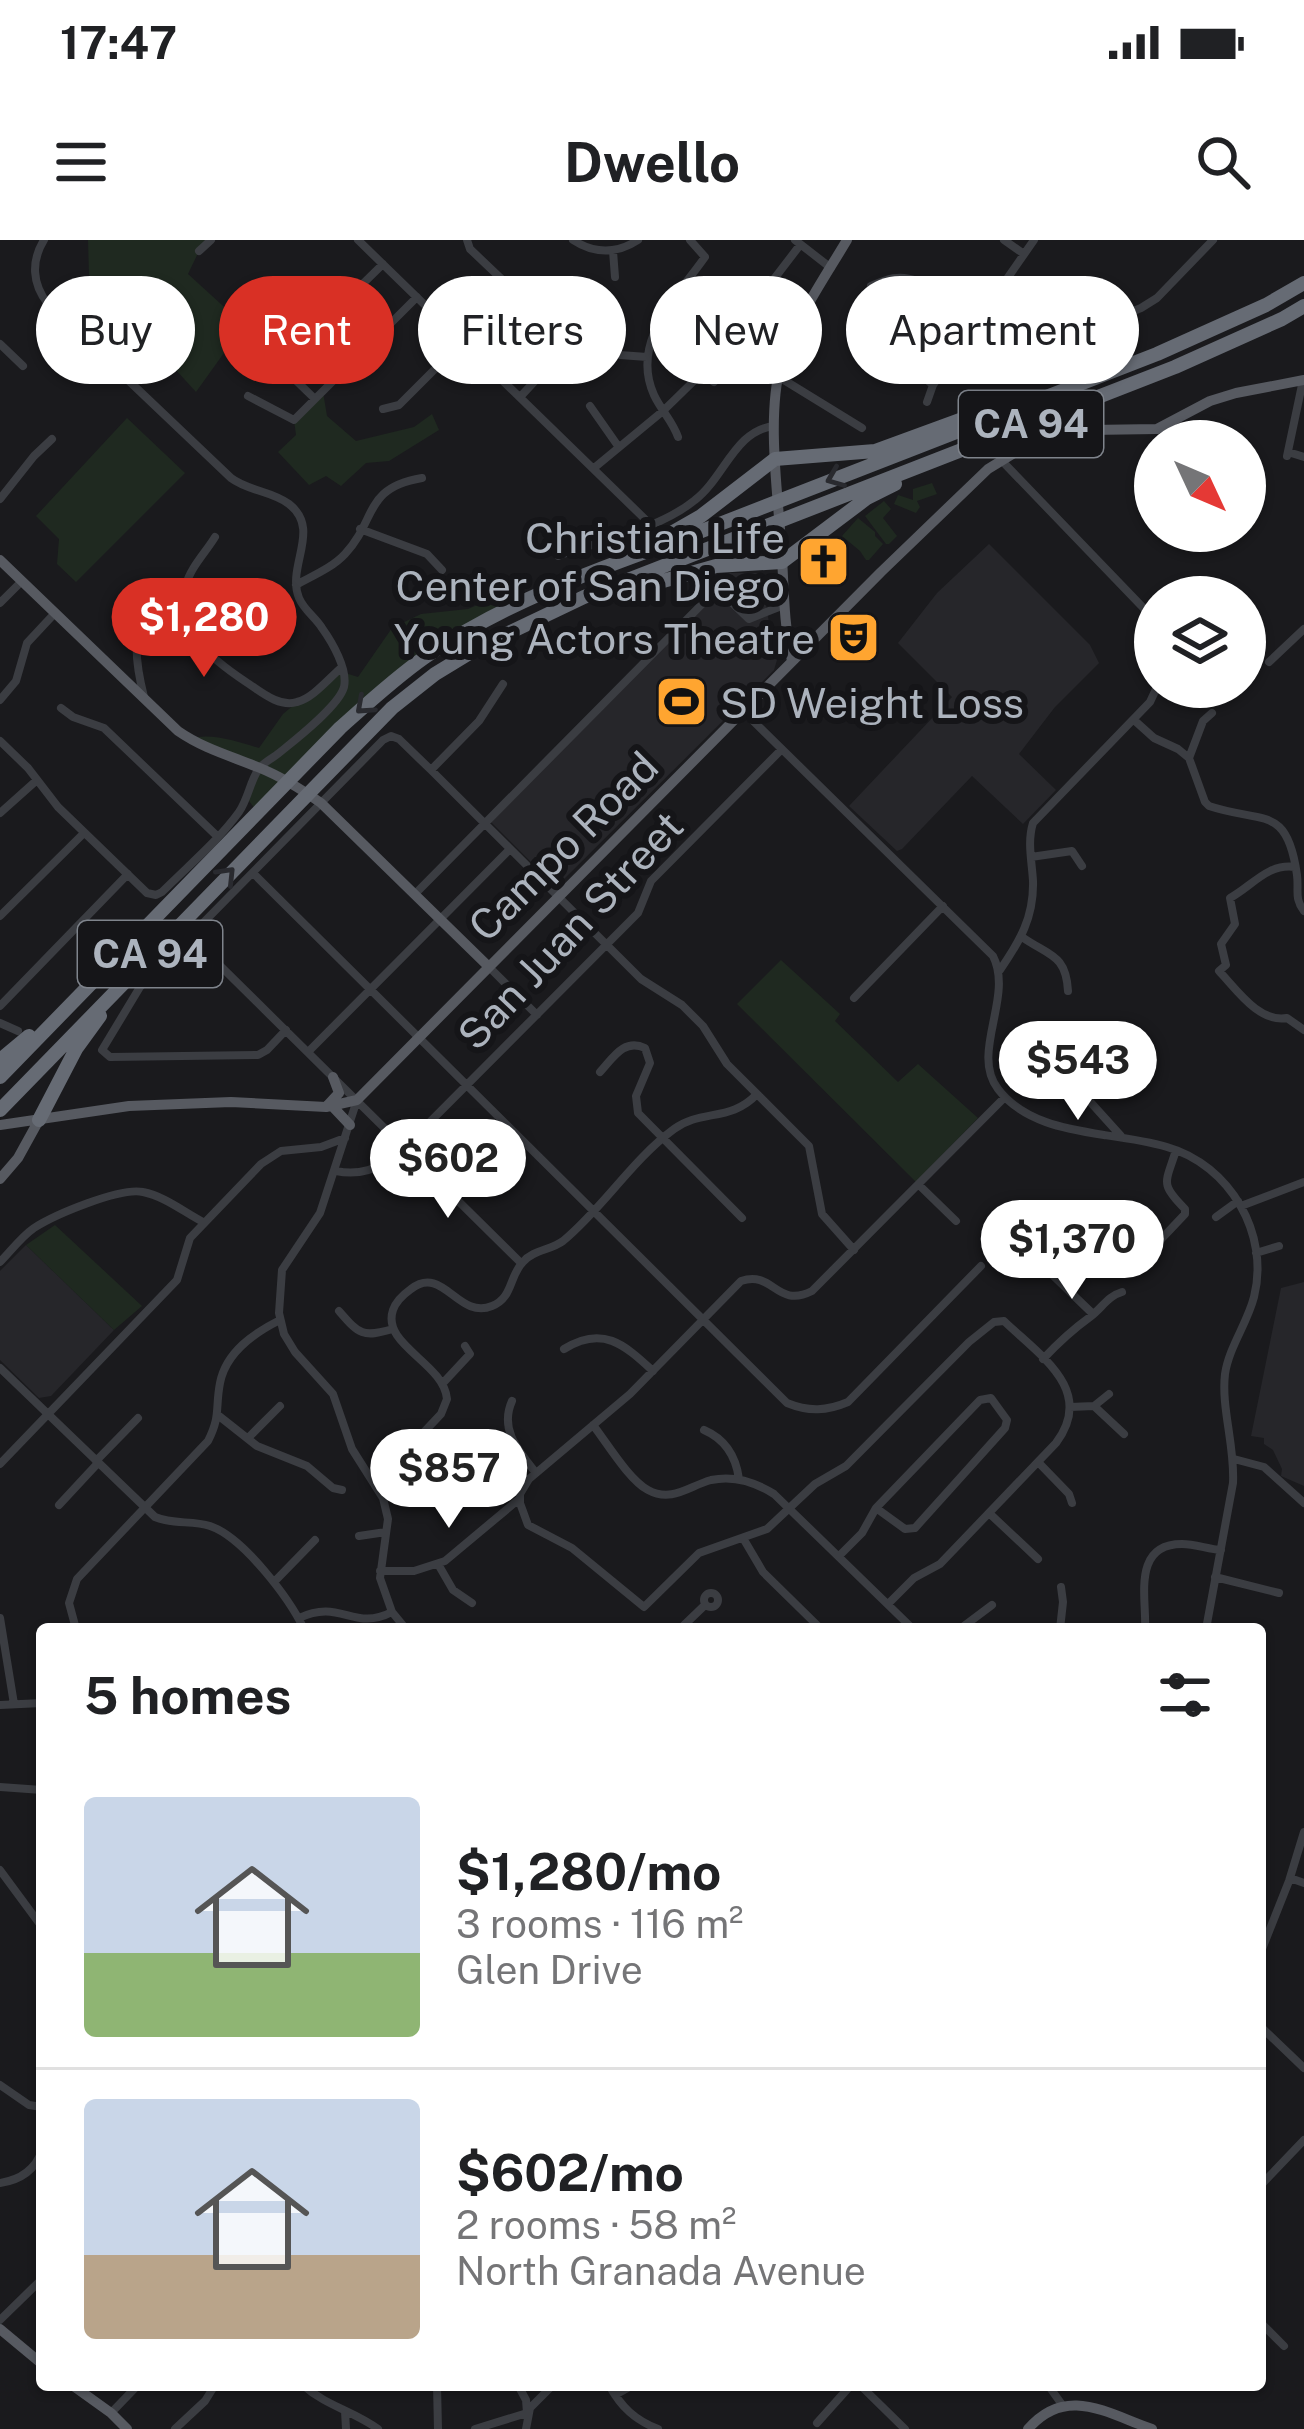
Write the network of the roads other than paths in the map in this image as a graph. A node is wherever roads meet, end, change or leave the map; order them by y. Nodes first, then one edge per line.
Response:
1 (44, 240) edge
2 (212, 240) edge
3 (358, 240) edge
4 (466, 240) edge
5 (573, 240) edge
6 (638, 240) edge
7 (690, 240) edge
8 (848, 240) edge
9 (1004, 240) edge
10 (1034, 240) edge
11 (1214, 240) edge
12 (797, 242) edge
13 (199, 251) dead end
14 (613, 251) junction
15 (1024, 254) junction
16 (383, 264) junction
17 (831, 268) junction
18 (371, 276) edge
19 (499, 276) edge
20 (615, 276) edge
21 (772, 276) edge
22 (1009, 276) edge
23 (1304, 283) edge
24 (822, 284) edge
25 (417, 297) joint
26 (1304, 306) edge
27 (1139, 309) edge
28 (0, 344) edge
29 (626, 355) edge
30 (647, 357) junction
31 (22, 366) dead end
32 (1304, 380) edge
33 (300, 384) edge
34 (423, 384) edge
35 (507, 384) edge
36 (532, 384) edge
37 (691, 384) edge
38 (778, 384) edge
39 (790, 384) edge
40 (934, 385) edge
41 (1062, 390) junction
42 (248, 397) dead end
43 (520, 397) junction
44 (315, 399) junction
45 (927, 402) dead end
46 (590, 406) dead end
47 (383, 409) dead end
48 (663, 411) junction
49 (862, 428) dead end
50 (776, 433) junction
51 (678, 437) dead end
52 (52, 439) dead end
53 (618, 446) junction
54 (958, 452) junction
55 (1304, 457) edge
56 (776, 459) junction
57 (1001, 460) junction
58 (594, 468) junction
59 (422, 478) dead end
60 (0, 499) edge
61 (650, 524) junction
62 (360, 530) junction
63 (215, 537) dead end
64 (558, 556) dead end
65 (0, 560) edge
66 (782, 562) junction
67 (602, 567) junction
68 (442, 570) dead end
69 (22, 581) junction
70 (296, 585) junction
71 (1134, 598) edge
72 (0, 603) edge
73 (784, 605) junction
74 (56, 613) junction
75 (542, 615) junction
76 (191, 628) junction
77 (1304, 629) edge
78 (787, 634) junction
79 (807, 646) junction
80 (792, 662) junction
81 (1269, 662) dead end
82 (341, 668) junction
83 (503, 684) dead end
84 (0, 700) edge
85 (145, 701) junction
86 (61, 708) dead end
87 (1145, 708) edge
88 (743, 711) junction
89 (1212, 713) dead end
90 (1134, 720) junction
91 (0, 741) edge
92 (782, 749) junction
93 (1190, 758) junction
94 (259, 768) junction
95 (431, 770) junction
96 (37, 779) junction
97 (321, 803) junction
98 (0, 813) edge
99 (484, 824) junction
100 (84, 833) junction
101 (217, 836) junction
102 (510, 849) junction
103 (1031, 857) junction
104 (1082, 866) dead end
105 (1295, 867) junction
106 (253, 873) junction
107 (128, 874) junction
108 (1300, 890) edge
109 (415, 894) junction
110 (558, 897) junction
111 (943, 906) junction
112 (1304, 911) edge
113 (0, 916) edge
114 (441, 919) junction
115 (190, 936) junction
116 (1022, 937) junction
117 (159, 944) junction
118 (606, 945) junction
119 (489, 967) junction
120 (999, 970) junction
121 (370, 990) junction
122 (1068, 991) dead end
123 (854, 998) dead end
124 (76, 1000) junction
125 (0, 1006) edge
126 (537, 1016) junction
127 (0, 1023) edge
128 (286, 1030) junction
129 (1304, 1030) edge
130 (18, 1031) dead end
131 (418, 1038) junction
132 (308, 1052) junction
133 (0, 1060) edge
134 (600, 1072) dead end
135 (1066, 1076) dead end
136 (0, 1077) edge
137 (333, 1077) junction
138 (467, 1086) junction
139 (757, 1094) junction
140 (1005, 1097) junction
141 (357, 1100) junction
142 (330, 1107) junction
143 (0, 1110) edge
144 (372, 1116) junction
145 (39, 1120) junction
146 (0, 1125) edge
147 (349, 1130) junction
148 (1123, 1138) junction
149 (663, 1139) junction
150 (405, 1148) junction
151 (1176, 1150) junction
152 (336, 1171) junction
153 (0, 1179) edge
154 (1304, 1181) edge
155 (919, 1185) junction
156 (1240, 1204) junction
157 (592, 1210) junction
158 (1216, 1217) dead end
159 (742, 1218) dead end
160 (956, 1221) dead end
161 (203, 1222) junction
162 (1279, 1246) dead end
163 (854, 1250) junction
164 (1150, 1251) dead end
165 (1256, 1252) junction
166 (0, 1262) edge
167 (1032, 1262) dead end
168 (521, 1263) junction
169 (981, 1266) dead end
170 (1122, 1292) dead end
171 (339, 1311) dead end
172 (1093, 1314) junction
173 (280, 1320) junction
174 (701, 1320) junction
175 (393, 1328) junction
176 (465, 1346) dead end
177 (564, 1349) dead end
178 (1043, 1359) junction
179 (0, 1368) edge
180 (652, 1371) junction
181 (443, 1383) junction
182 (1109, 1394) dead end
183 (512, 1401) dead end
184 (280, 1406) dead end
185 (1094, 1406) junction
186 (1070, 1407) junction
187 (48, 1414) junction
188 (219, 1416) junction
189 (138, 1418) dead end
190 (593, 1426) junction
191 (704, 1430) dead end
192 (1124, 1434) dead end
193 (248, 1438) junction
194 (1234, 1459) junction
195 (97, 1462) junction
196 (1038, 1462) junction
197 (0, 1464) edge
198 (536, 1473) junction
199 (739, 1479) junction
200 (376, 1483) junction
201 (342, 1490) dead end
202 (520, 1498) junction
203 (1072, 1503) dead end
204 (1304, 1503) edge
205 (58, 1505) dead end
206 (145, 1508) junction
207 (876, 1508) junction
208 (790, 1510) junction
209 (989, 1513) junction
210 (386, 1532) junction
211 (359, 1536) dead end
212 (743, 1538) junction
213 (315, 1540) dead end
214 (1221, 1550) junction
215 (839, 1556) junction
216 (1038, 1559) dead end
217 (438, 1564) junction
218 (380, 1571) junction
219 (1215, 1577) junction
220 (274, 1581) junction
221 (1061, 1587) dead end
222 (1279, 1593) dead end
223 (472, 1603) dead end
224 (888, 1604) junction
225 (705, 1605) dead end
226 (992, 1605) dead end
227 (392, 1612) junction
228 (0, 1618) edge
229 (299, 1618) junction
230 (74, 1623) edge
231 (301, 1623) edge
232 (401, 1623) edge
233 (686, 1623) edge
234 (814, 1623) edge
235 (907, 1623) edge
236 (968, 1623) edge
237 (1061, 1623) edge
238 (1145, 1623) edge
239 (1207, 1623) edge
240 (2, 1638) edge
241 (36, 1703) edge
242 (14, 1704) junction
243 (0, 1705) edge
244 (0, 1786) edge
245 (36, 1789) edge
246 (1304, 1832) edge
247 (1, 1875) edge
248 (1290, 1878) junction
249 (1304, 1883) edge
250 (36, 1919) edge
251 (1266, 1939) edge
252 (1266, 2032) edge
253 (1304, 2068) edge
254 (0, 2085) edge
255 (36, 2106) edge
256 (1304, 2140) edge
257 (36, 2160) edge
258 (1266, 2180) edge
259 (0, 2183) edge
260 (36, 2285) edge
261 (0, 2324) edge
262 (1266, 2328) edge
263 (1284, 2346) dead end
264 (36, 2358) edge
265 (81, 2391) edge
266 (131, 2391) edge
267 (212, 2391) edge
268 (310, 2391) edge
269 (437, 2391) edge
270 (522, 2391) edge
271 (545, 2391) edge
272 (612, 2391) edge
273 (622, 2391) edge
274 (849, 2391) edge
275 (862, 2391) edge
276 (1053, 2391) edge
277 (614, 2395) junction
278 (1063, 2406) junction
279 (345, 2411) junction
280 (111, 2413) junction
281 (527, 2413) junction
282 (817, 2423) dead end
283 (127, 2429) edge
284 (175, 2429) edge
285 (346, 2429) edge
286 (378, 2429) edge
287 (438, 2429) edge
288 (475, 2429) edge
289 (526, 2429) edge
290 (658, 2429) edge
291 (905, 2429) edge
292 (1028, 2429) edge
293 (1152, 2429) edge

1 - 70 street
2 - 13 street
3 - 16 street
4 - 19 street
5 - 14 street
6 - 14 street
7 - 30 street
8 - 17 main road
9 - 15 street
10 - 15 street
11 - 27 street
12 - 17 street
12 - 21 street
14 - 20 street
15 - 22 street
16 - 18 street
16 - 25 street
17 - 24 main road
23 - 41 highway, CA 94
25 - 44 street
26 - 54 highway, CA 94
28 - 31 street
29 - 30 street
30 - 48 street
32 - 55 street
32 - 57 main road, Campo Road
33 - 44 street
34 - 47 street
35 - 43 street
36 - 43 street
37 - 48 street
38 - 50 main road
39 - 49 street
40 - 45 street
41 - 56 highway
41 -> 67 highway, CA 94
42 - 44 street
43 - 58 street
46 - 53 street
48 - 51 street
48 - 53 street
50 - 56 main road
50 - 61 street
52 - 60 street
53 - 58 street
54 - 66 highway
54 - 75 highway, CA 94
56 - 66 main road
56 - 67 highway
57 - 71 street
57 - 79 main road, Campo Road
58 - 61 street
59 - 62 street
61 - 64 street
62 - 68 street
62 - 70 street
63 - 76 street
65 - 69 main road
66 - 73 main road
66 - 75 highway
67 -> 124 highway, CA 94
69 - 72 street
69 - 74 main road
70 - 82 street
73 - 78 main road
73 - 99 street
74 - 84 street
74 - 85 main road
117 -> 75 highway, CA 94
76 - 82 street
76 - 85 street
77 - 81 street
78 - 79 main road
78 - 80 main road
79 - 80 main road, Campo Road
80 - 88 main road, Campo Road
82 - 94 street
83 - 95 street
85 - 94 main road
86 - 101 street
87 - 90 street
88 - 92 street
88 - 110 main road, Campo Road
89 - 93 street
90 - 93 street
90 - 103 street
91 - 96 street
92 - 111 street
92 - 118 street, San Juan Street
93 - 105 street
94 - 97 main road
94 - 101 street
95 - 97 street
95 - 99 street
96 - 98 street
96 - 100 street
97 - 106 street
97 - 109 main road
99 - 102 street
99 - 109 street
100 - 107 street
100 - 113 street
101 - 107 street
102 - 110 street
102 - 114 street
103 - 104 street
103 - 116 street
105 - 108 street
105 - 129 street
106 - 115 street
106 - 121 street
107 - 125 street
108 - 112 street
109 - 114 main road
110 - 118 street
110 - 119 main road, Campo Road
111 - 120 street
111 - 123 street
114 - 119 main road
114 - 121 street
115 - 128 street
115 - 128 street
116 - 120 street
116 - 122 street
117 - 143 highway, CA 94
117 - 145 highway
118 - 126 street, San Juan Street
118 - 139 street
119 - 126 street
119 - 131 main road, Campo Road
120 - 140 street
121 - 131 street
121 - 132 street
124 - 133 highway
124 - 136 highway, CA 94
126 - 138 street, San Juan Street
127 - 130 street
128 - 132 street
131 - 138 street
131 - 141 main road, Campo Road
132 - 137 street
134 - 149 street
135 - 148 street
137 - 141 street
137 - 142 main road
138 - 150 street, San Juan Street
138 - 157 street
139 - 149 street
139 - 163 street
140 - 148 street
140 - 155 street
141 - 142 main road, Campo Road
141 - 144 street
141 - 147 street
142 - 145 main road, Campo Road
142 - 147 main road
144 - 147 street
144 - 150 street
145 - 146 main road, Campo Road
145 - 153 main road
147 - 152 street
147 - 161 street
148 - 151 street
149 - 157 street
149 - 159 street
150 - 152 street, San Juan Street
150 - 168 street
151 - 156 street
151 - 164 street
152 - 173 street
154 - 156 street
155 - 160 street
155 - 163 street
156 - 158 street
156 - 165 street
157 - 168 street
157 - 174 street
161 - 166 street
161 - 187 street
162 - 165 street
163 - 174 street
165 - 194 street
167 - 172 street
168 - 175 street
169 - 174 street
170 - 172 street
171 - 175 street
172 - 178 street
173 - 188 street
173 - 200 street
174 - 180 street
175 - 181 street
176 - 181 street
177 - 180 street
178 - 186 street
178 - 208 street
179 - 187 street
180 - 190 street
181 - 200 street
182 - 185 street
183 - 198 street
184 - 193 street
185 - 186 street
185 - 192 street
186 - 196 street
187 - 195 street
187 - 197 street
188 - 193 street
188 - 206 street
189 - 195 street
190 - 198 street
190 - 199 street
191 - 199 street
193 - 201 street
194 - 204 street
194 - 214 street
195 - 205 street
195 - 206 street
196 - 203 street
196 - 209 street
198 - 202 street
199 - 208 street
200 - 210 street
202 - 212 street
202 - 217 street
206 - 220 street
206 - 230 street
207 - 207 street
207 - 215 street
208 - 212 street
208 - 215 street
209 - 216 street
209 - 224 street
210 - 211 street
210 - 218 street
212 - 234 street
213 - 220 street
214 - 219 street
214 - 238 street
215 - 224 street
217 - 218 street
217 - 223 street
218 - 227 street
219 - 222 street
219 - 239 street
220 - 229 street
221 - 237 street
224 - 235 street
225 - 233 street
226 - 236 street
227 - 229 street
227 - 232 street
228 - 240 street
229 - 231 street
240 - 242 street
241 - 242 street
242 - 243 street
244 - 245 street
246 - 248 street
247 - 250 street
248 - 249 street
248 - 251 street
252 - 253 street
254 - 255 street
256 - 258 street
257 - 259 street
260 - 261 street
261 - 264 main road
262 - 263 street
265 - 280 main road
266 - 280 street
267 - 284 street
268 - 279 street
269 - 287 street
270 - 281 street
271 - 281 street
272 - 277 street
273 - 277 street
274 - 282 street
275 - 291 street
276 - 278 street
277 - 290 street
278 - 292 main road
278 - 293 main road
279 - 285 street
279 - 286 street
280 - 283 main road
281 - 288 street
281 - 289 street

